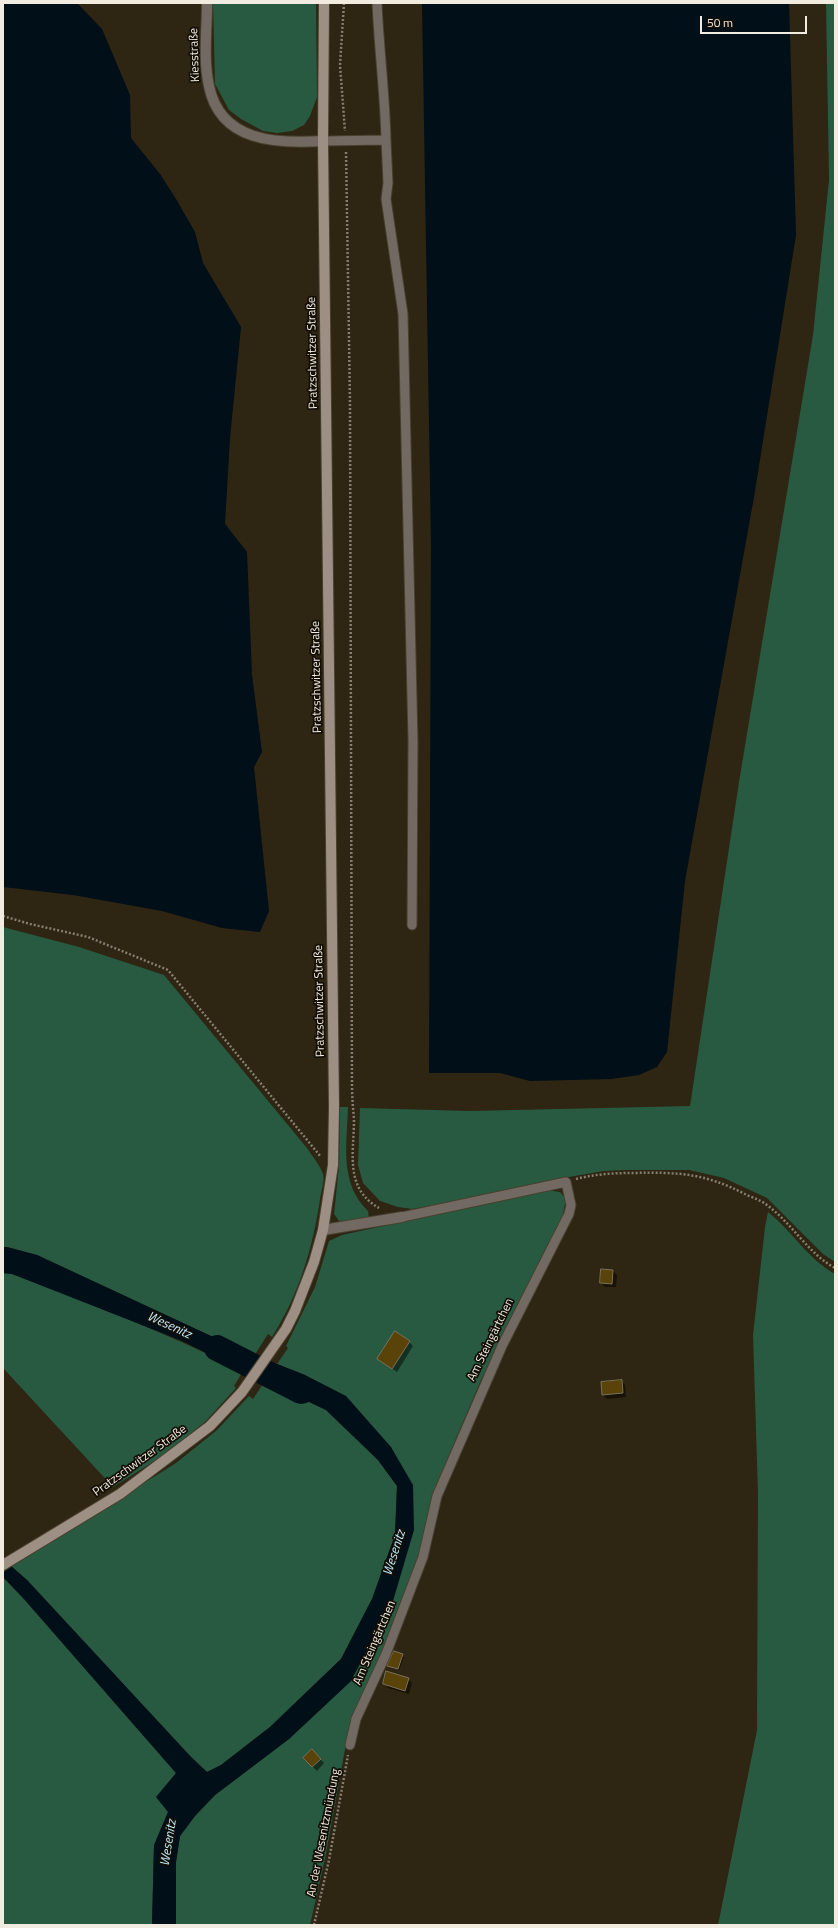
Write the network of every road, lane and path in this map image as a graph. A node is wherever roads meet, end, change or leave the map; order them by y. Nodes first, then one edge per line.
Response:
1 (206, 3) edge
2 (324, 3) edge
3 (344, 3) edge
4 (377, 3) edge
5 (386, 140) junction
6 (323, 141) junction
7 (346, 141) junction
8 (3, 916) edge
9 (412, 925) dead end
10 (311, 1144) dead end
11 (566, 1182) junction
12 (376, 1206) dead end
13 (402, 1217) joint
14 (323, 1230) junction
15 (835, 1268) edge
16 (6, 1562) edge
17 (350, 1745) joint
18 (314, 1925) edge

1 - 6 street, Kiesstraße
2 - 6 street, Pratzschwitzer Straße
3 - 7 path
4 - 5 lane
5 - 7 lane
5 - 9 lane
6 - 7 lane
6 - 14 street, Pratzschwitzer Straße
7 - 12 path
8 - 10 path
11 - 13 lane
11 - 15 path
11 - 17 lane, Am Steingärtchen
13 - 14 street
14 - 16 street, Pratzschwitzer Straße
17 - 18 path, An der Wesenitzmündung

